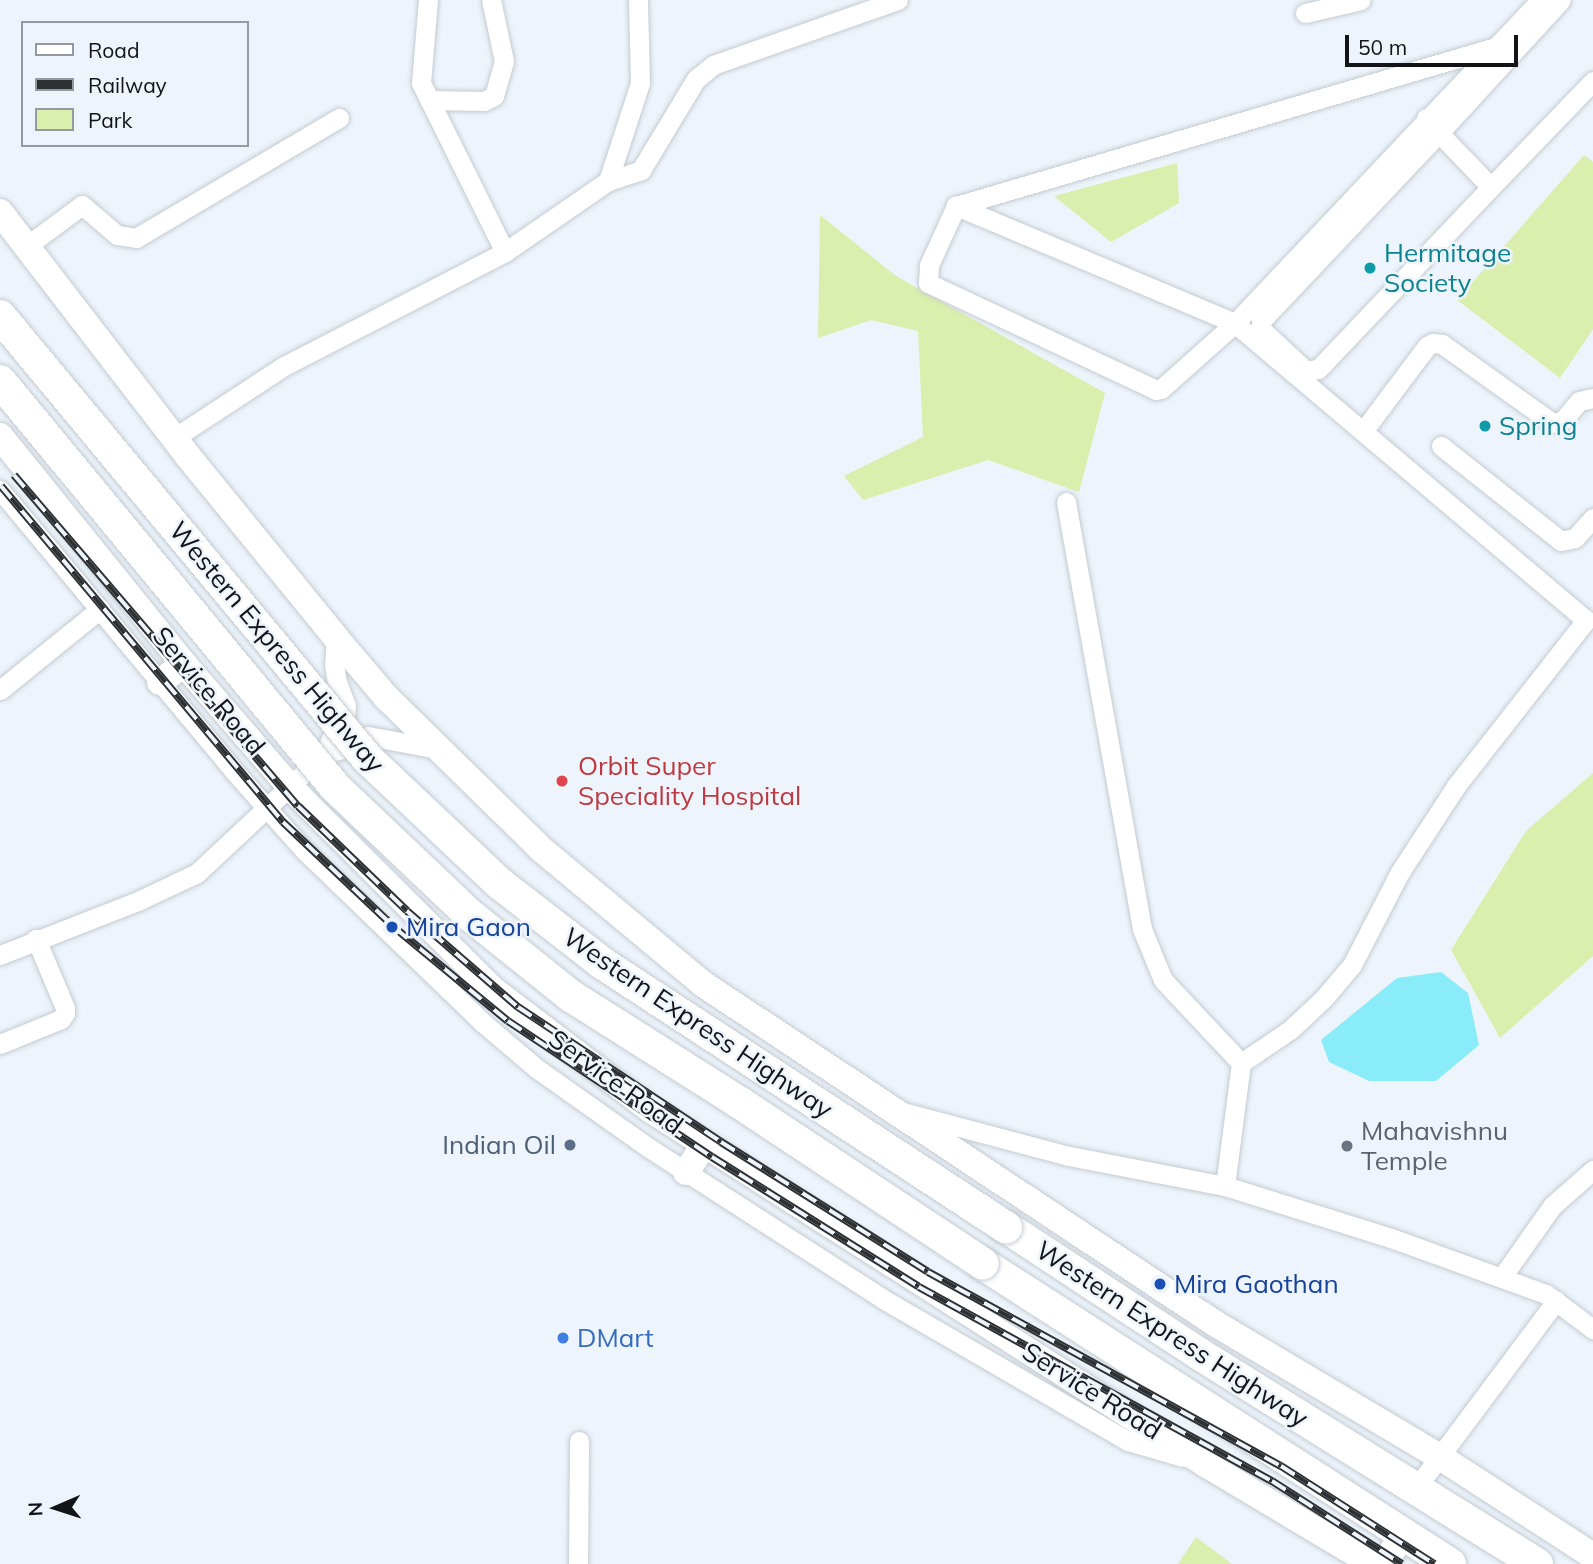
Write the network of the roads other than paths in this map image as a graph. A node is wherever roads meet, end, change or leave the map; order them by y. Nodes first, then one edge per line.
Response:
1 (428, 0) edge
2 (491, 0) edge
3 (638, 0) edge
4 (898, 0) edge
5 (1361, 0) edge
6 (1540, 0) edge
7 (1561, 0) edge
8 (878, 4) edge
9 (1305, 13) dead end
10 (1492, 48) junction
11 (1593, 80) edge
12 (429, 100) junction
13 (339, 117) dead end
14 (1433, 126) junction
15 (608, 181) junction
16 (1491, 187) junction
17 (956, 206) junction
18 (0, 212) edge
19 (28, 245) junction
20 (505, 252) junction
21 (0, 316) edge
22 (1235, 323) junction
23 (0, 381) edge
24 (1593, 398) edge
25 (1364, 430) junction
26 (0, 436) edge
27 (174, 438) junction
28 (1441, 446) dead end
29 (0, 489) edge
30 (1066, 502) dead end
31 (1593, 518) edge
32 (100, 609) junction
33 (1590, 616) edge
34 (336, 638) junction
35 (184, 664) junction
36 (160, 682) junction
37 (2, 685) edge
38 (438, 749) junction
39 (325, 753) junction
40 (291, 788) junction
41 (268, 810) junction
42 (36, 939) junction
43 (0, 955) edge
44 (0, 1044) edge
45 (1241, 1063) junction
46 (886, 1107) junction
47 (705, 1145) junction
48 (1593, 1170) edge
49 (686, 1172) junction
50 (1225, 1186) junction
51 (1502, 1277) junction
52 (1556, 1301) junction
53 (1593, 1329) edge
54 (579, 1441) dead end
55 (1440, 1457) junction
56 (1207, 1465) junction
57 (1416, 1488) junction
58 (1404, 1532) junction
59 (1593, 1556) edge
60 (578, 1564) edge
61 (1373, 1564) edge
62 (1384, 1564) edge
63 (1450, 1564) edge
64 (1537, 1564) edge

1 - 12 street
2 - 12 street
3 - 15 street
4 - 8 street
5 - 9 street
6 - 10 street
7 - 14 street
8 - 15 street
10 - 14 street
10 - 17 street
11 - 16 street
12 - 20 street
13 - 19 street
14 - 16 street
14 - 16 street
14 - 22 street
15 - 20 street
17 - 22 street
17 - 22 street
18 - 19 main road
19 - 27 main road
20 - 27 street
21 - 57 highway, Western Express Highway, bridge
22 - 25 street
23 - 58 highway, Western Express Highway, bridge
24 - 25 street
25 - 33 street
26 - 35 main road, Service Road
27 - 34 main road
28 - 31 street
29 - 32 street
30 - 45 street
32 - 36 street
32 - 37 street
33 - 45 street
34 - 38 main road
34 - 39 street
35 - 36 main road
35 - 40 main road, Service Road
36 - 41 street
38 - 39 street
38 - 46 main road
39 - 40 street
40 - 41 street
40 - 47 main road, Service Road
41 - 42 street
41 - 49 street
42 - 43 street
42 - 44 street
45 - 50 street
46 - 50 street
46 - 55 main road
47 - 49 main road
47 - 56 main road, Service Road
48 - 51 street
49 - 56 street
50 - 51 street
51 - 52 street
52 - 53 street
52 - 55 street
54 - 60 street
55 - 57 street
55 - 59 main road
56 - 61 main road, Service Road
57 - 64 highway, Western Express Highway
58 - 62 main road
58 - 63 highway, Western Express Highway

